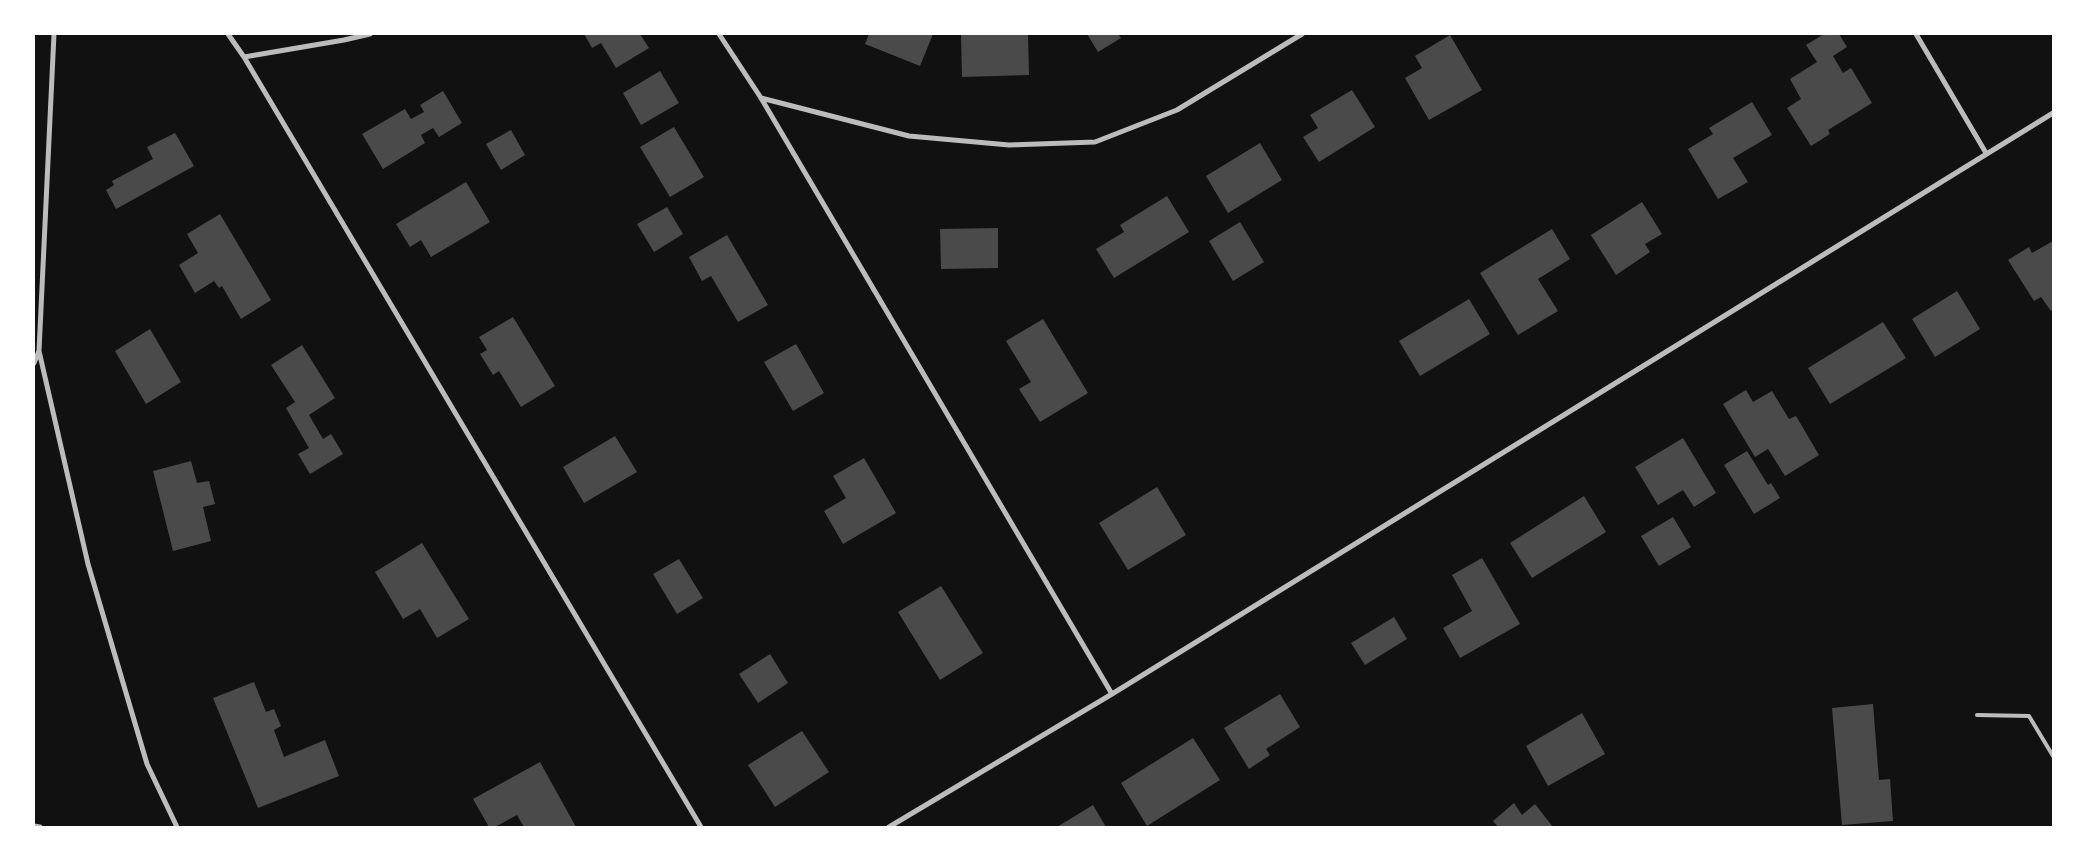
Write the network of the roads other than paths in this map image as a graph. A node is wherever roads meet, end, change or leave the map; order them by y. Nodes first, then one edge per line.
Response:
1 (54, 34) edge
2 (228, 34) edge
3 (370, 34) edge
4 (719, 34) edge
5 (1302, 34) edge
6 (1916, 34) edge
7 (244, 57) junction
8 (761, 98) junction
9 (2053, 113) edge
10 (1986, 153) junction
11 (39, 351) junction
12 (34, 363) edge
13 (1112, 694) junction
14 (1977, 715) dead end
15 (2053, 756) edge
16 (34, 826) edge
17 (40, 827) edge
18 (177, 827) edge
19 (701, 827) edge
20 (889, 827) edge

1 - 11 street
2 - 7 street
3 - 7 street
4 - 8 street
5 - 8 street
6 - 10 street
7 - 19 street
8 - 13 street
9 - 10 street
10 - 13 street
11 - 12 street
11 - 18 street
13 - 20 street
14 - 15 lane
16 - 17 street

